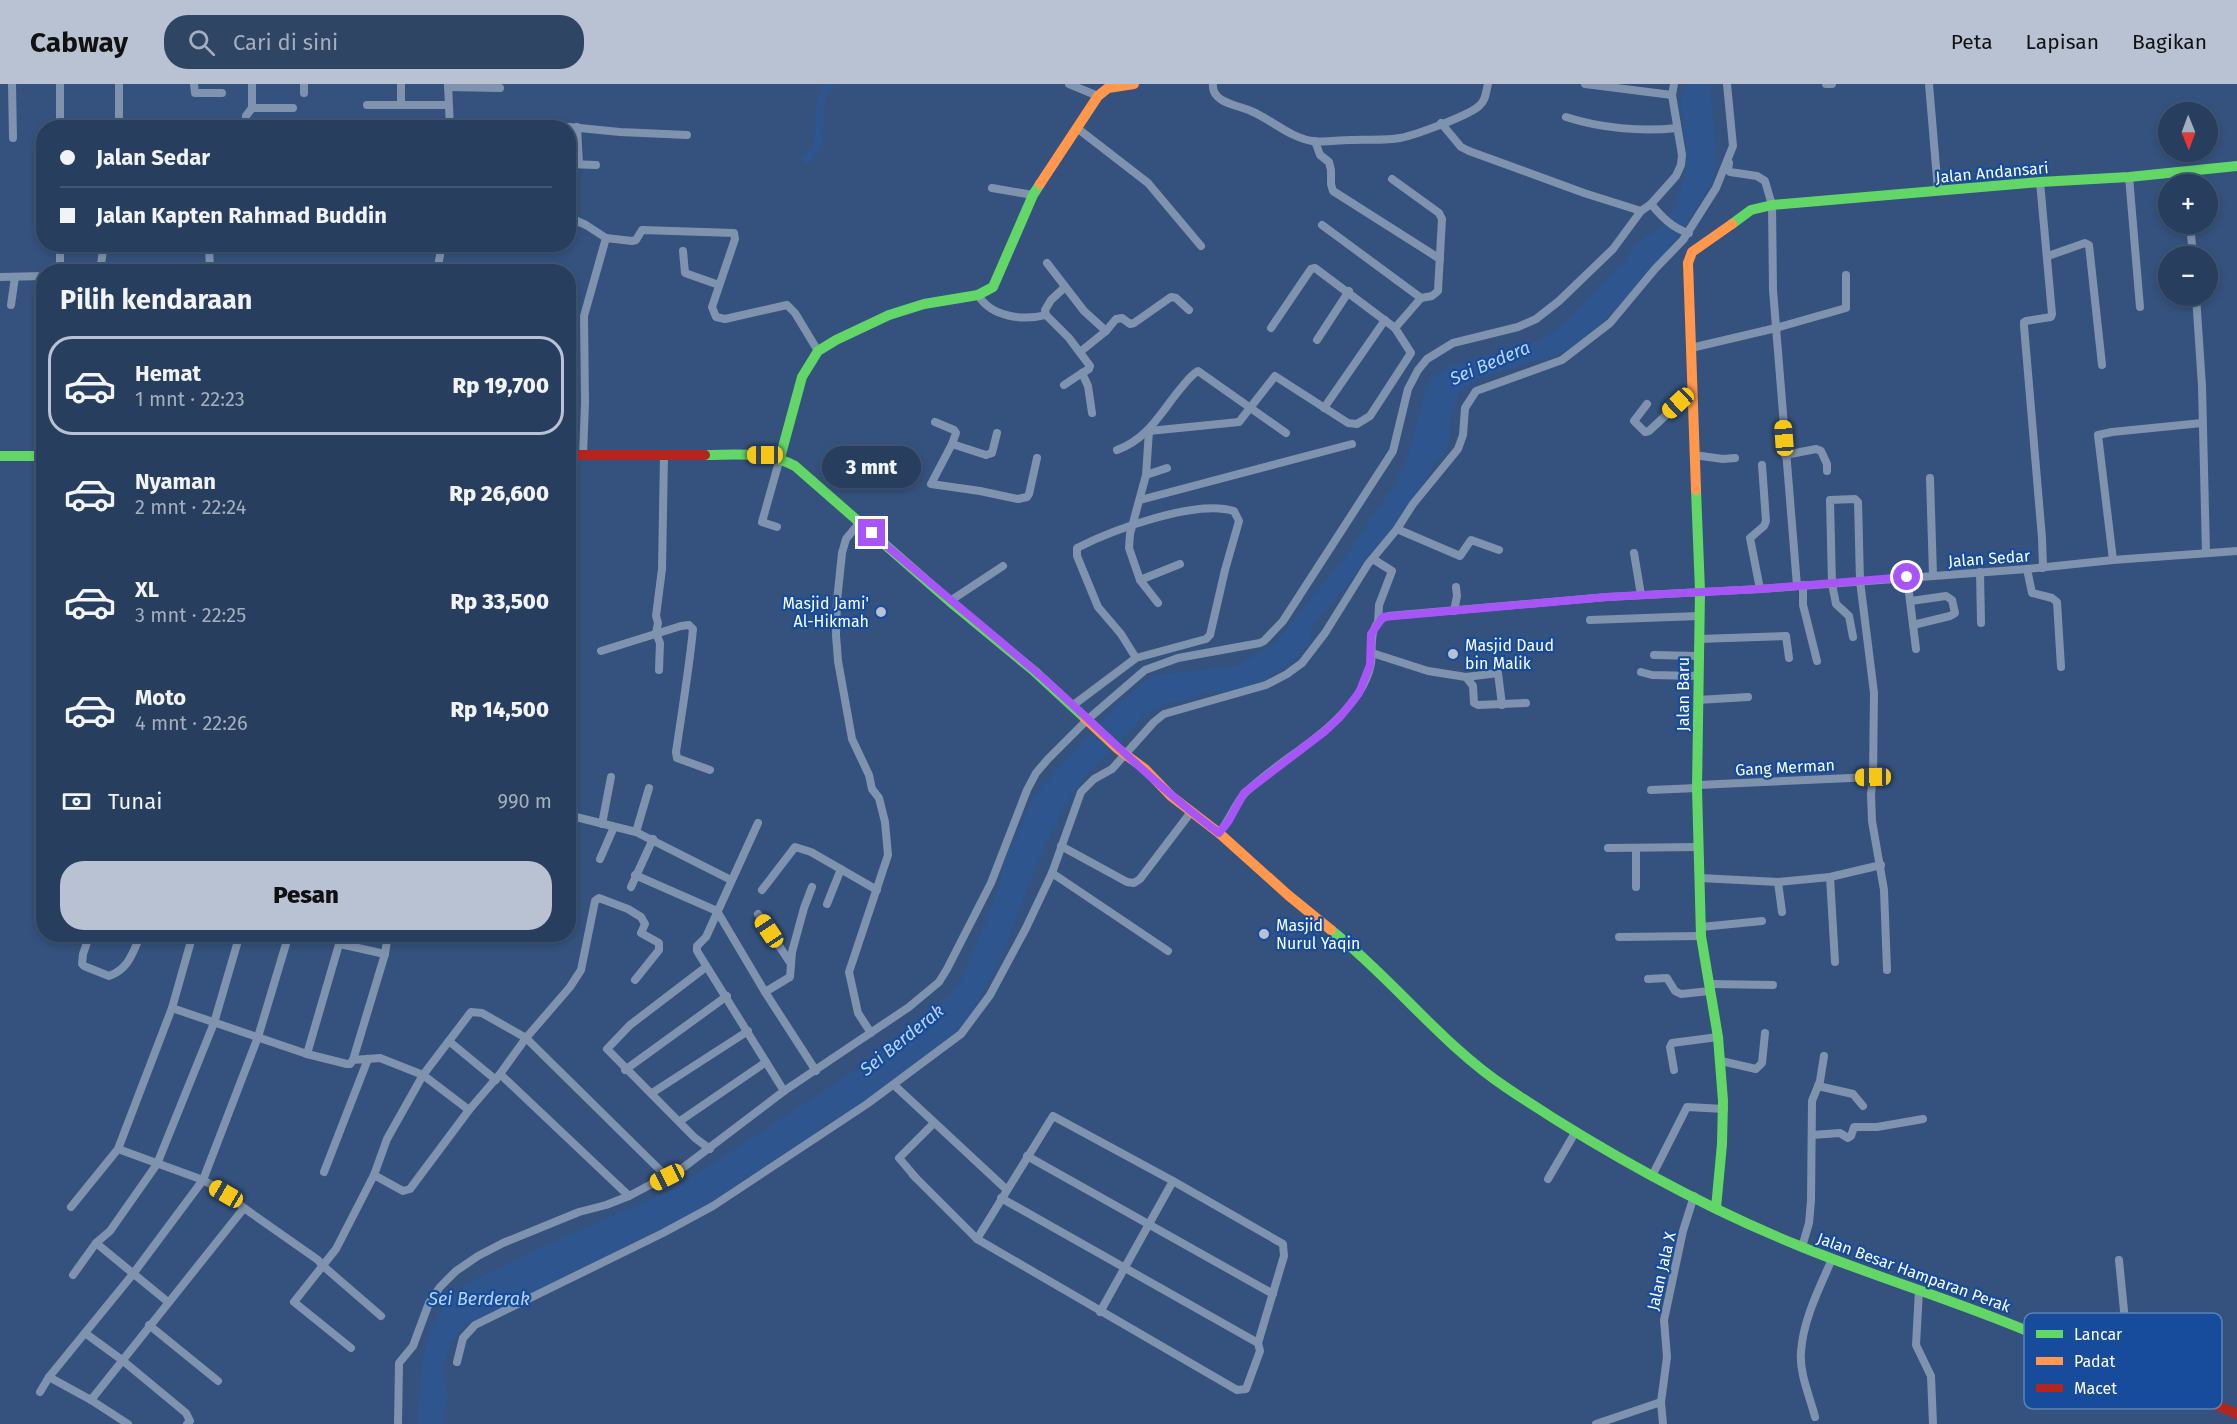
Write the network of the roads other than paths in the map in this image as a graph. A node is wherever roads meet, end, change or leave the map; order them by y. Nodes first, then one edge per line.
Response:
1 (12, 84) edge
2 (60, 84) edge
3 (119, 84) edge
4 (194, 84) edge
5 (252, 84) edge
6 (304, 84) edge
7 (401, 84) edge
8 (1069, 84) edge
9 (1134, 84) edge
10 (1213, 84) edge
11 (1488, 84) edge
12 (1585, 84) edge
13 (1674, 84) edge
14 (1727, 84) edge
15 (1826, 84) edge
16 (1832, 84) edge
17 (1929, 84) edge
18 (448, 86) edge
19 (1108, 86) edge
20 (500, 88) dead end
21 (222, 93) dead end
22 (304, 93) dead end
23 (1672, 95) junction
24 (1098, 96) junction
25 (367, 105) dead end
26 (401, 105) junction
27 (448, 105) junction
28 (252, 108) junction
29 (293, 108) dead end
30 (1566, 117) dead end
31 (60, 120) edge
32 (119, 120) edge
33 (246, 120) edge
34 (449, 120) edge
35 (1441, 123) junction
36 (577, 127) joint
37 (1077, 128) junction
38 (1677, 128) junction
39 (687, 135) dead end
40 (13, 138) dead end
41 (1315, 141) junction
42 (1731, 152) junction
43 (579, 164) joint
44 (596, 165) dead end
45 (2237, 168) edge
46 (2185, 172) joint
47 (2129, 177) junction
48 (1392, 179) dead end
49 (2040, 182) junction
50 (992, 188) dead end
51 (1938, 191) junction
52 (1033, 195) junction
53 (1651, 204) junction
54 (1772, 205) junction
55 (1751, 210) joint
56 (1641, 211) junction
57 (576, 221) edge
58 (1323, 225) dead end
59 (1685, 232) junction
60 (606, 238) junction
61 (1201, 246) dead end
62 (683, 251) dead end
63 (2048, 256) junction
64 (1440, 259) junction
65 (1047, 263) dead end
66 (1845, 275) dead end
67 (36, 276) edge
68 (0, 277) edge
69 (15, 277) junction
70 (719, 285) junction
71 (1065, 287) junction
72 (1348, 291) junction
73 (978, 295) junction
74 (1421, 298) junction
75 (11, 305) dead end
76 (2197, 306) edge
77 (2140, 307) dead end
78 (1189, 310) dead end
79 (1046, 315) junction
80 (1385, 320) junction
81 (1271, 328) dead end
82 (1395, 328) junction
83 (1776, 328) junction
84 (1106, 331) junction
85 (1317, 340) dead end
86 (1691, 348) junction
87 (818, 351) junction
88 (1080, 352) junction
89 (2102, 365) dead end
90 (1082, 373) junction
91 (1064, 385) dead end
92 (1693, 390) junction
93 (1647, 404) dead end
94 (1250, 408) junction
95 (1324, 408) junction
96 (1092, 413) dead end
97 (935, 422) dead end
98 (2202, 423) junction
99 (1149, 431) junction
100 (997, 433) dead end
101 (1286, 433) dead end
102 (952, 444) junction
103 (1352, 444) dead end
104 (1117, 450) dead end
105 (576, 455) edge
106 (583, 455) junction
107 (664, 455) junction
108 (1694, 455) junction
109 (1785, 455) junction
110 (0, 456) edge
111 (36, 456) edge
112 (780, 458) junction
113 (1037, 458) dead end
114 (1735, 458) dead end
115 (1762, 465) dead end
116 (1167, 468) dead end
117 (1827, 471) dead end
118 (1146, 475) junction
119 (1930, 478) dead end
120 (1140, 500) junction
121 (860, 522) junction
122 (1132, 525) junction
123 (777, 527) dead end
124 (1397, 529) junction
125 (1499, 550) dead end
126 (2237, 551) edge
127 (1634, 553) dead end
128 (2206, 553) junction
129 (1373, 559) junction
130 (2113, 560) junction
131 (1180, 564) dead end
132 (1003, 566) dead end
133 (2043, 568) junction
134 (2027, 569) junction
135 (1980, 572) junction
136 (1933, 575) junction
137 (1907, 577) junction
138 (1140, 580) junction
139 (1860, 581) junction
140 (1832, 584) junction
141 (1800, 586) junction
142 (1456, 587) dead end
143 (1760, 589) junction
144 (1700, 591) junction
145 (1641, 595) junction
146 (950, 601) junction
147 (1911, 601) junction
148 (1158, 603) dead end
149 (1454, 611) junction
150 (1699, 616) junction
151 (1380, 620) junction
152 (1590, 621) dead end
153 (1981, 623) dead end
154 (1913, 625) junction
155 (656, 633) junction
156 (1852, 637) dead end
157 (1699, 639) junction
158 (1916, 650) dead end
159 (601, 651) dead end
160 (1372, 653) junction
161 (1654, 655) dead end
162 (1698, 656) junction
163 (1136, 658) junction
164 (1789, 658) dead end
165 (1817, 661) dead end
166 (2061, 667) dead end
167 (659, 670) dead end
168 (1641, 672) dead end
169 (1698, 676) junction
170 (1466, 677) junction
171 (1748, 697) dead end
172 (1698, 700) junction
173 (1526, 703) dead end
174 (1502, 705) junction
175 (1072, 706) junction
176 (1087, 720) junction
177 (1122, 751) junction
178 (710, 770) dead end
179 (611, 777) dead end
180 (1873, 777) junction
181 (1698, 787) junction
182 (649, 788) dead end
183 (1652, 790) dead end
184 (1191, 812) junction
185 (576, 817) edge
186 (758, 823) dead end
187 (602, 824) junction
188 (614, 826) junction
189 (636, 832) junction
190 (1219, 833) junction
191 (653, 839) junction
192 (1061, 846) junction
193 (1699, 847) junction
194 (1608, 848) dead end
195 (1636, 849) junction
196 (600, 859) dead end
197 (1881, 865) junction
198 (841, 869) junction
199 (1052, 873) junction
200 (635, 875) junction
201 (1830, 877) junction
202 (1700, 878) junction
203 (731, 880) junction
204 (1778, 882) junction
205 (631, 887) dead end
206 (812, 887) dead end
207 (1636, 887) dead end
208 (762, 890) dead end
209 (877, 890) junction
210 (827, 904) dead end
211 (717, 911) junction
212 (1782, 912) dead end
213 (758, 914) dead end
214 (1762, 921) dead end
215 (1701, 932) junction
216 (1619, 938) dead end
217 (87, 942) edge
218 (138, 942) edge
219 (191, 942) edge
220 (238, 942) edge
221 (287, 942) edge
222 (341, 942) edge
223 (387, 942) edge
224 (340, 945) junction
225 (1168, 951) dead end
226 (385, 954) junction
227 (1835, 962) dead end
228 (791, 964) junction
229 (706, 967) junction
230 (1887, 970) dead end
231 (1648, 979) dead end
232 (635, 980) dead end
233 (1773, 985) dead end
234 (1709, 987) junction
235 (765, 992) junction
236 (727, 996) junction
237 (172, 1008) junction
238 (214, 1023) junction
239 (748, 1031) junction
240 (871, 1033) junction
241 (1765, 1033) dead end
242 (1718, 1036) junction
243 (258, 1037) junction
244 (526, 1038) junction
245 (450, 1041) junction
246 (307, 1054) junction
247 (1824, 1056) dead end
248 (353, 1059) junction
249 (368, 1059) junction
250 (1721, 1061) junction
251 (766, 1062) junction
252 (626, 1070) junction
253 (1674, 1070) dead end
254 (816, 1071) junction
255 (423, 1075) junction
256 (498, 1077) junction
257 (894, 1084) junction
258 (1818, 1086) junction
259 (784, 1091) junction
260 (652, 1094) junction
261 (1863, 1106) dead end
262 (1724, 1109) junction
263 (469, 1110) junction
264 (1923, 1119) dead end
265 (680, 1121) junction
266 (934, 1123) junction
267 (1576, 1131) junction
268 (1812, 1135) junction
269 (118, 1149) junction
270 (710, 1149) junction
271 (1027, 1156) junction
272 (158, 1164) junction
273 (324, 1172) dead end
274 (1653, 1174) junction
275 (374, 1175) junction
276 (667, 1177) junction
277 (1548, 1179) dead end
278 (203, 1180) junction
279 (1173, 1181) junction
280 (1007, 1190) junction
281 (629, 1196) junction
282 (1694, 1196) junction
283 (1001, 1198) junction
284 (70, 1207) dead end
285 (244, 1208) junction
286 (1716, 1208) junction
287 (1150, 1224) junction
288 (976, 1239) junction
289 (96, 1243) junction
290 (1802, 1247) junction
291 (1832, 1259) junction
292 (2119, 1260) dead end
293 (322, 1265) junction
294 (1124, 1269) junction
295 (133, 1274) junction
296 (73, 1275) dead end
297 (1919, 1290) junction
298 (1273, 1294) junction
299 (168, 1302) junction
300 (1100, 1312) junction
301 (2124, 1313) edge
302 (381, 1316) dead end
303 (149, 1325) junction
304 (2024, 1329) edge
305 (85, 1333) junction
306 (1258, 1343) junction
307 (351, 1348) dead end
308 (122, 1360) junction
309 (457, 1362) dead end
310 (49, 1377) junction
311 (218, 1381) dead end
312 (40, 1392) dead end
313 (91, 1400) junction
314 (1661, 1402) junction
315 (2222, 1409) edge
316 (2237, 1414) edge
317 (1815, 1417) dead end
318 (128, 1424) edge
319 (187, 1424) edge
320 (398, 1424) edge
321 (1596, 1424) edge
322 (1663, 1424) edge
323 (1933, 1424) edge

1 - 40 street
2 - 31 street
3 - 32 street
4 - 21 street
5 - 28 street
6 - 22 street
7 - 26 street
8 - 24 street
9 - 19 street
10 - 41 street
11 - 35 street
12 - 23 street
13 - 23 street
14 - 42 street
15 - 16 street
17 - 51 street
18 - 20 street
18 - 27 street
19 - 24 street
23 - 38 street
24 - 37 street
25 - 26 street
26 - 27 street
27 - 34 street
28 - 29 street
28 - 33 street
30 - 38 street
35 - 41 street
35 - 56 street
36 - 39 street
36 - 43 street
37 - 52 street
37 - 61 street
38 - 53 street
41 - 64 street
42 - 54 street
42 - 59 street
43 - 44 street
45 - 46 street, Jalan Andansari
46 - 47 street, Jalan Andansari
47 - 49 street, Jalan Andansari
47 - 77 street
48 - 64 street
49 - 51 street, Jalan Andansari
49 - 63 street
50 - 52 street
51 - 54 street, Jalan Andansari
52 - 73 street
53 - 56 street
53 - 59 street
54 - 55 street, Jalan Andansari
54 - 83 street
55 - 86 street, Jalan Baru
56 - 176 street
57 - 60 street
58 - 74 street
59 - 124 street
60 - 70 street
60 - 106 street
62 - 70 street
63 - 89 street
63 - 133 street
64 - 74 street
65 - 71 street
66 - 83 street
67 - 69 street
68 - 69 street
69 - 75 street
70 - 87 street
71 - 79 street
71 - 84 street
72 - 80 street
72 - 81 street
72 - 85 street
73 - 79 street
73 - 87 street
74 - 82 street
76 - 98 street
78 - 84 street
79 - 88 street
80 - 82 street
80 - 95 street
82 - 95 street
83 - 86 street
83 - 109 street
84 - 88 street
86 - 92 street, Jalan Baru
87 - 112 street
88 - 90 street
90 - 91 street
90 - 96 street
92 - 93 street
92 - 108 street, Jalan Baru
94 - 95 street
94 - 99 street
94 - 99 street
94 - 101 street
97 - 102 street
98 - 128 street
98 - 130 street
99 - 104 street
99 - 118 street
100 - 102 street
102 - 113 street
103 - 120 street
105 - 106 street
106 - 107 street
107 - 112 street
107 - 155 street
108 - 114 street
108 - 144 street, Jalan Baru
109 - 117 street
109 - 141 street
110 - 111 street
112 - 121 street, Jalan Besar Hamparan Perak
112 - 123 street
115 - 143 street
116 - 118 street
118 - 120 street
119 - 136 street
120 - 122 street
121 - 146 street, Jalan Besar Hamparan Perak
121 - 209 street
122 - 138 street
122 - 163 street
122 - 163 street
124 - 125 street
124 - 129 street
126 - 128 street, Jalan Sedar
127 - 145 street
128 - 130 street, Jalan Sedar
129 - 151 street
129 - 177 street
130 - 133 street, Jalan Sedar
131 - 138 street
132 - 146 street
133 - 134 street, Jalan Sedar
134 - 135 street, Jalan Sedar
134 - 166 street
135 - 136 street, Jalan Sedar
135 - 153 street
136 - 137 street, Jalan Sedar
137 - 139 street, Jalan Sedar
137 - 147 street
138 - 148 street
139 - 140 street, Jalan Sedar
139 - 140 street
139 - 180 street
140 - 141 street, Jalan Sedar
140 - 156 street
141 - 143 street, Jalan Sedar
141 - 165 street
142 - 149 street
143 - 144 street, Jalan Sedar
144 - 145 street, Jalan Sedar
144 - 150 street, Jalan Baru
145 - 149 street, Jalan Sedar
146 - 175 street, Jalan Besar Hamparan Perak
147 - 154 street
147 - 154 street
149 - 151 street, Jalan Sedar
150 - 152 street
150 - 157 street, Jalan Baru
151 - 160 street
154 - 158 street
155 - 159 street
155 - 167 street
155 - 178 street
157 - 162 street, Jalan Baru
157 - 164 street
160 - 170 street
160 - 190 street
161 - 162 street
162 - 169 street, Jalan Baru
163 - 175 street
168 - 169 street
169 - 172 street, Jalan Baru
170 - 174 street
170 - 174 street
171 - 172 street
172 - 181 street, Jalan Baru
173 - 174 street
175 - 176 street, Jalan Besar Hamparan Perak
176 - 177 street, Jalan Besar Hamparan Perak
176 - 240 street
177 - 184 street, Jalan Besar Hamparan Perak
177 - 192 street
179 - 187 street
180 - 181 street, Gang Merman
180 - 197 street
181 - 183 street, Gang Merman
181 - 193 street, Jalan Baru
182 - 189 street
184 - 190 street, Jalan Besar Hamparan Perak
184 - 192 street
185 - 187 street
186 - 203 street
187 - 188 street
188 - 189 street
188 - 196 street
189 - 191 street
190 - 267 street, Jalan Besar Hamparan Perak
191 - 200 street
191 - 203 street
192 - 199 street
193 - 195 street
193 - 202 street, Jalan Baru
194 - 195 street
195 - 207 street
197 - 201 street
197 - 230 street
198 - 208 street
198 - 209 street
198 - 210 street
199 - 225 street
199 - 257 street
200 - 205 street
200 - 211 street
201 - 204 street
201 - 227 street
202 - 204 street
202 - 215 street, Jalan Baru
203 - 211 street
204 - 212 street
206 - 228 street
209 - 240 street
211 - 229 street
211 - 235 street
213 - 228 street
214 - 215 street
215 - 216 street
215 - 234 street, Jalan Baru
217 - 218 street
219 - 237 street
220 - 238 street
221 - 243 street
222 - 224 street
223 - 226 street
224 - 226 street
224 - 246 street
226 - 248 street
228 - 235 street
229 - 236 street
229 - 252 street
231 - 234 street
232 - 244 street
233 - 234 street
234 - 242 street, Jalan Baru
235 - 254 street
236 - 239 street
236 - 252 street
237 - 238 street
237 - 269 street
238 - 243 street
238 - 272 street
239 - 251 street
239 - 260 street
240 - 254 street
241 - 250 street
242 - 250 street, Jalan Baru
242 - 253 street
243 - 246 street
243 - 278 street
244 - 245 street
244 - 256 street
244 - 276 street
245 - 255 street
245 - 256 street
246 - 248 street
247 - 258 street
248 - 249 street
249 - 255 street
249 - 273 street
250 - 262 street, Jalan Baru
251 - 259 street
251 - 265 street
252 - 260 street
254 - 259 street
255 - 263 street
255 - 275 street
256 - 263 street
256 - 281 street
257 - 266 street
257 - 309 street
258 - 261 street
258 - 268 street
259 - 270 street
260 - 265 street
262 - 274 street
262 - 286 street, Jalan Baru
263 - 275 street
264 - 268 street
265 - 270 street
266 - 280 street
266 - 288 street
267 - 274 street, Jalan Besar Hamparan Perak
267 - 277 street
268 - 290 street
269 - 272 street
269 - 284 street
270 - 276 street
271 - 279 street
271 - 280 street
271 - 287 street
272 - 278 street
272 - 289 street
274 - 282 street, Jalan Besar Hamparan Perak
275 - 293 street
276 - 281 street
278 - 285 street
278 - 295 street
279 - 287 street
279 - 298 street
280 - 283 street
281 - 320 street
282 - 286 street, Jalan Besar Hamparan Perak
282 - 314 street, Jalan Jala X
283 - 288 street
283 - 294 street
285 - 293 street
285 - 299 street
286 - 290 street, Jalan Besar Hamparan Perak
287 - 294 street
287 - 298 street
288 - 300 street
289 - 295 street
289 - 296 street
290 - 291 street, Jalan Besar Hamparan Perak
291 - 297 street, Jalan Besar Hamparan Perak
291 - 317 street
292 - 301 street
293 - 302 street
293 - 307 street
294 - 300 street
294 - 306 street
295 - 299 street
295 - 305 street
297 - 304 street, Jalan Besar Hamparan Perak
297 - 323 street
298 - 306 street
299 - 303 street
300 - 306 street
303 - 308 street
303 - 311 street
305 - 308 street
305 - 310 street
308 - 313 street
308 - 319 street
310 - 312 street
310 - 313 street
313 - 318 street
314 - 321 street
314 - 322 street, Jalan Jala X
315 - 316 street, Jalan Besar Hamparan Perak

